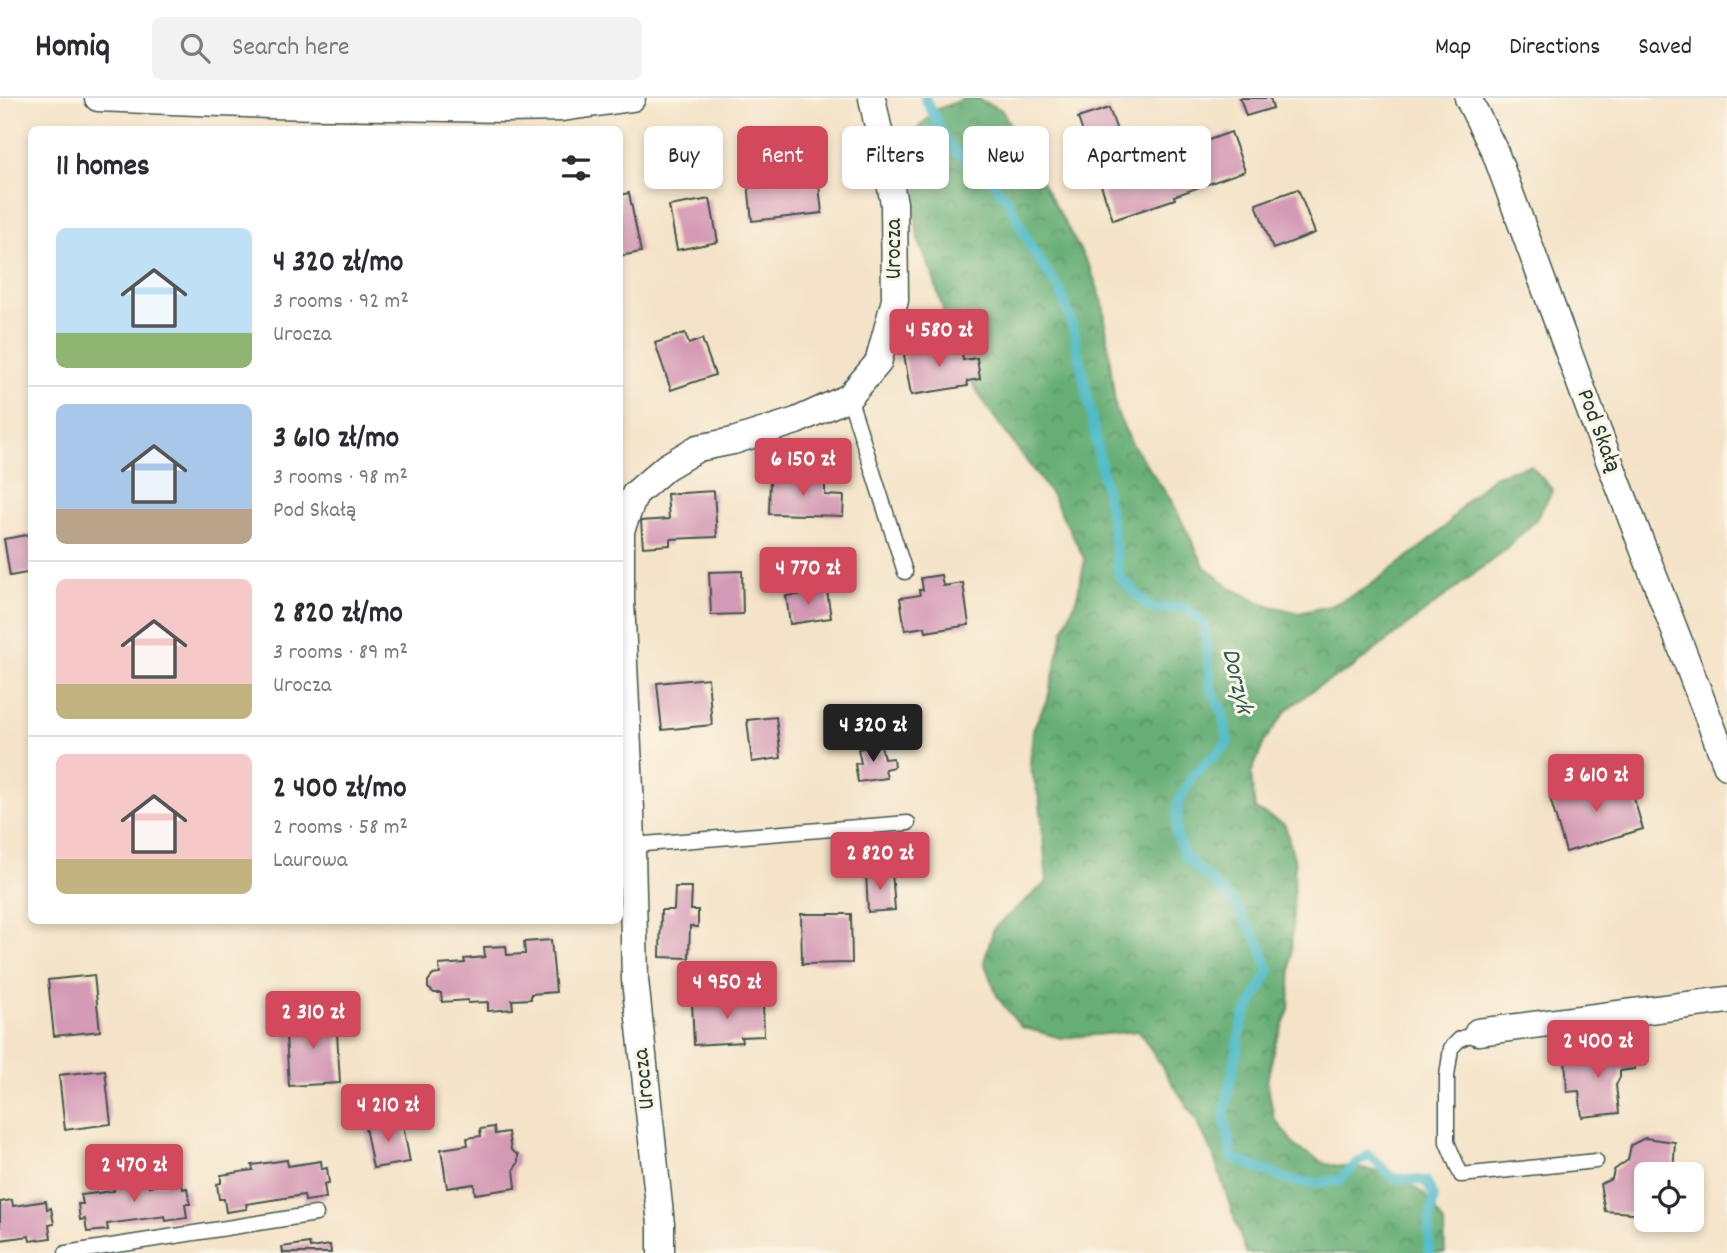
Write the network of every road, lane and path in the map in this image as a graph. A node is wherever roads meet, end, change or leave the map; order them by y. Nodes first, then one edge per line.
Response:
1 (98, 98) edge
2 (632, 98) edge
3 (872, 98) edge
4 (1468, 98) edge
5 (505, 104) edge
6 (849, 397) junction
7 (623, 525) edge
8 (905, 572) dead end
9 (623, 645) edge
10 (1727, 766) edge
11 (908, 823) dead end
12 (632, 845) junction
13 (1727, 1000) edge
14 (1478, 1032) joint
15 (1596, 1161) dead end
16 (316, 1214) dead end
17 (66, 1253) edge
18 (661, 1253) edge

1 - 5 street
2 - 5 street
3 - 6 street, Urocza
4 - 10 street, Pod Skałą
6 - 7 street, Urocza
6 - 8 lane
9 - 12 street, Urocza
11 - 12 lane
12 - 18 street, Urocza
13 - 14 street
14 - 15 lane
16 - 17 lane

